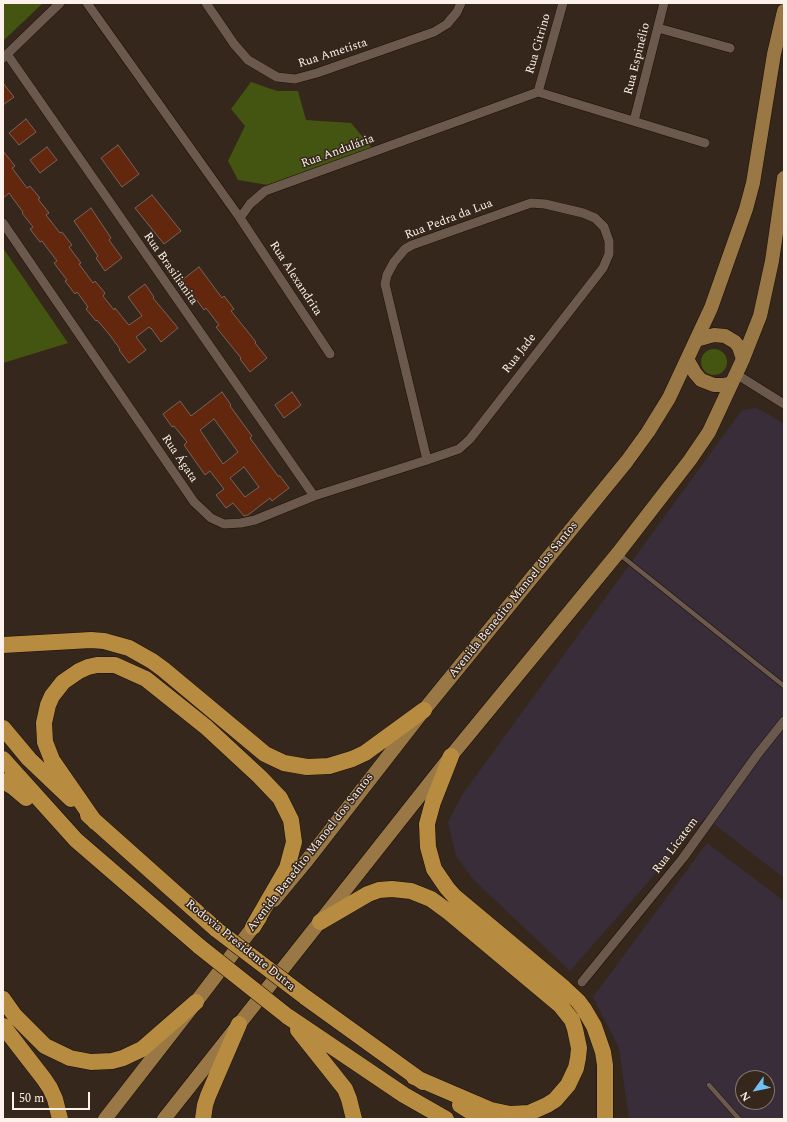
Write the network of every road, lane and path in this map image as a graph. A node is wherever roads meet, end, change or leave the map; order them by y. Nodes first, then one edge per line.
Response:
1 (60, 3) edge
2 (87, 3) edge
3 (206, 3) edge
4 (461, 3) edge
5 (563, 3) edge
6 (664, 3) edge
7 (784, 11) edge
8 (658, 28) junction
9 (730, 48) dead end
10 (5, 56) edge
11 (538, 92) junction
12 (634, 121) junction
13 (705, 143) dead end
14 (784, 178) edge
15 (240, 218) junction
16 (3, 223) edge
17 (609, 241) joint
18 (696, 340) junction
19 (330, 354) dead end
20 (687, 359) junction
21 (744, 359) junction
22 (734, 378) junction
23 (784, 404) edge
24 (427, 460) junction
25 (314, 496) junction
26 (618, 553) junction
27 (3, 645) edge
28 (784, 686) edge
29 (424, 710) junction
30 (784, 721) edge
31 (3, 728) edge
32 (451, 756) junction
33 (3, 759) edge
34 (3, 781) edge
35 (95, 822) junction
36 (76, 840) junction
37 (320, 922) junction
38 (252, 926) junction
39 (582, 982) dead end
40 (3, 1000) edge
41 (196, 1002) junction
42 (287, 1016) junction
43 (239, 1024) junction
44 (3, 1026) edge
45 (414, 1077) junction
46 (709, 1085) dead end
47 (60, 1119) edge
48 (105, 1119) edge
49 (164, 1119) edge
50 (203, 1119) edge
51 (354, 1119) edge
52 (446, 1119) edge
53 (482, 1119) edge
54 (605, 1119) edge
55 (739, 1119) edge

1 - 10 street
2 - 15 street
3 - 4 street, Rua Ametista
5 - 11 street, Rua Citrino
6 - 8 street, Rua Espinélio
7 - 18 main road, Avenida Benedito Manoel dos Santos
8 - 9 street
8 - 12 street, Rua Espinélio
10 - 25 street, Rua Brasilianita
11 - 12 street
11 - 15 street, Rua Andulária
12 - 13 street
14 - 21 main road
15 - 19 street, Rua Alexandrita
16 - 25 street, Rua Ágata
17 - 24 street, Rua Jade
17 - 24 street, Rua Pedra da Lua
18 - 20 main road, Avenida Benedito Manoel dos Santos
18 - 21 main road
20 - 22 main road
20 - 29 main road, Avenida Benedito Manoel dos Santos
21 - 22 main road
22 - 23 street
22 - 26 main road
24 - 25 street, Rua Ágata
26 - 28 lane
26 - 32 main road
27 - 29 highway
29 - 38 main road, Avenida Benedito Manoel dos Santos
30 - 39 street, Rua Licatem
31 - 35 highway, Rodovia Presidente Dutra
32 - 37 main road
32 - 54 highway
33 - 36 highway, Rodovia Presidente Dutra
34 - 36 highway
35 - 38 highway
35 - 45 highway, Rodovia Presidente Dutra, bridge
36 - 42 highway, Rodovia Presidente Dutra, bridge
37 - 43 main road
37 - 45 highway
38 - 41 main road, Avenida Benedito Manoel dos Santos
40 - 41 highway
41 - 48 main road, Avenida Benedito Manoel dos Santos
42 - 51 highway
42 - 52 highway, Rodovia Presidente Dutra
43 - 49 main road
43 - 50 highway
44 - 47 highway
45 - 53 highway, Rodovia Presidente Dutra
46 - 55 lane

